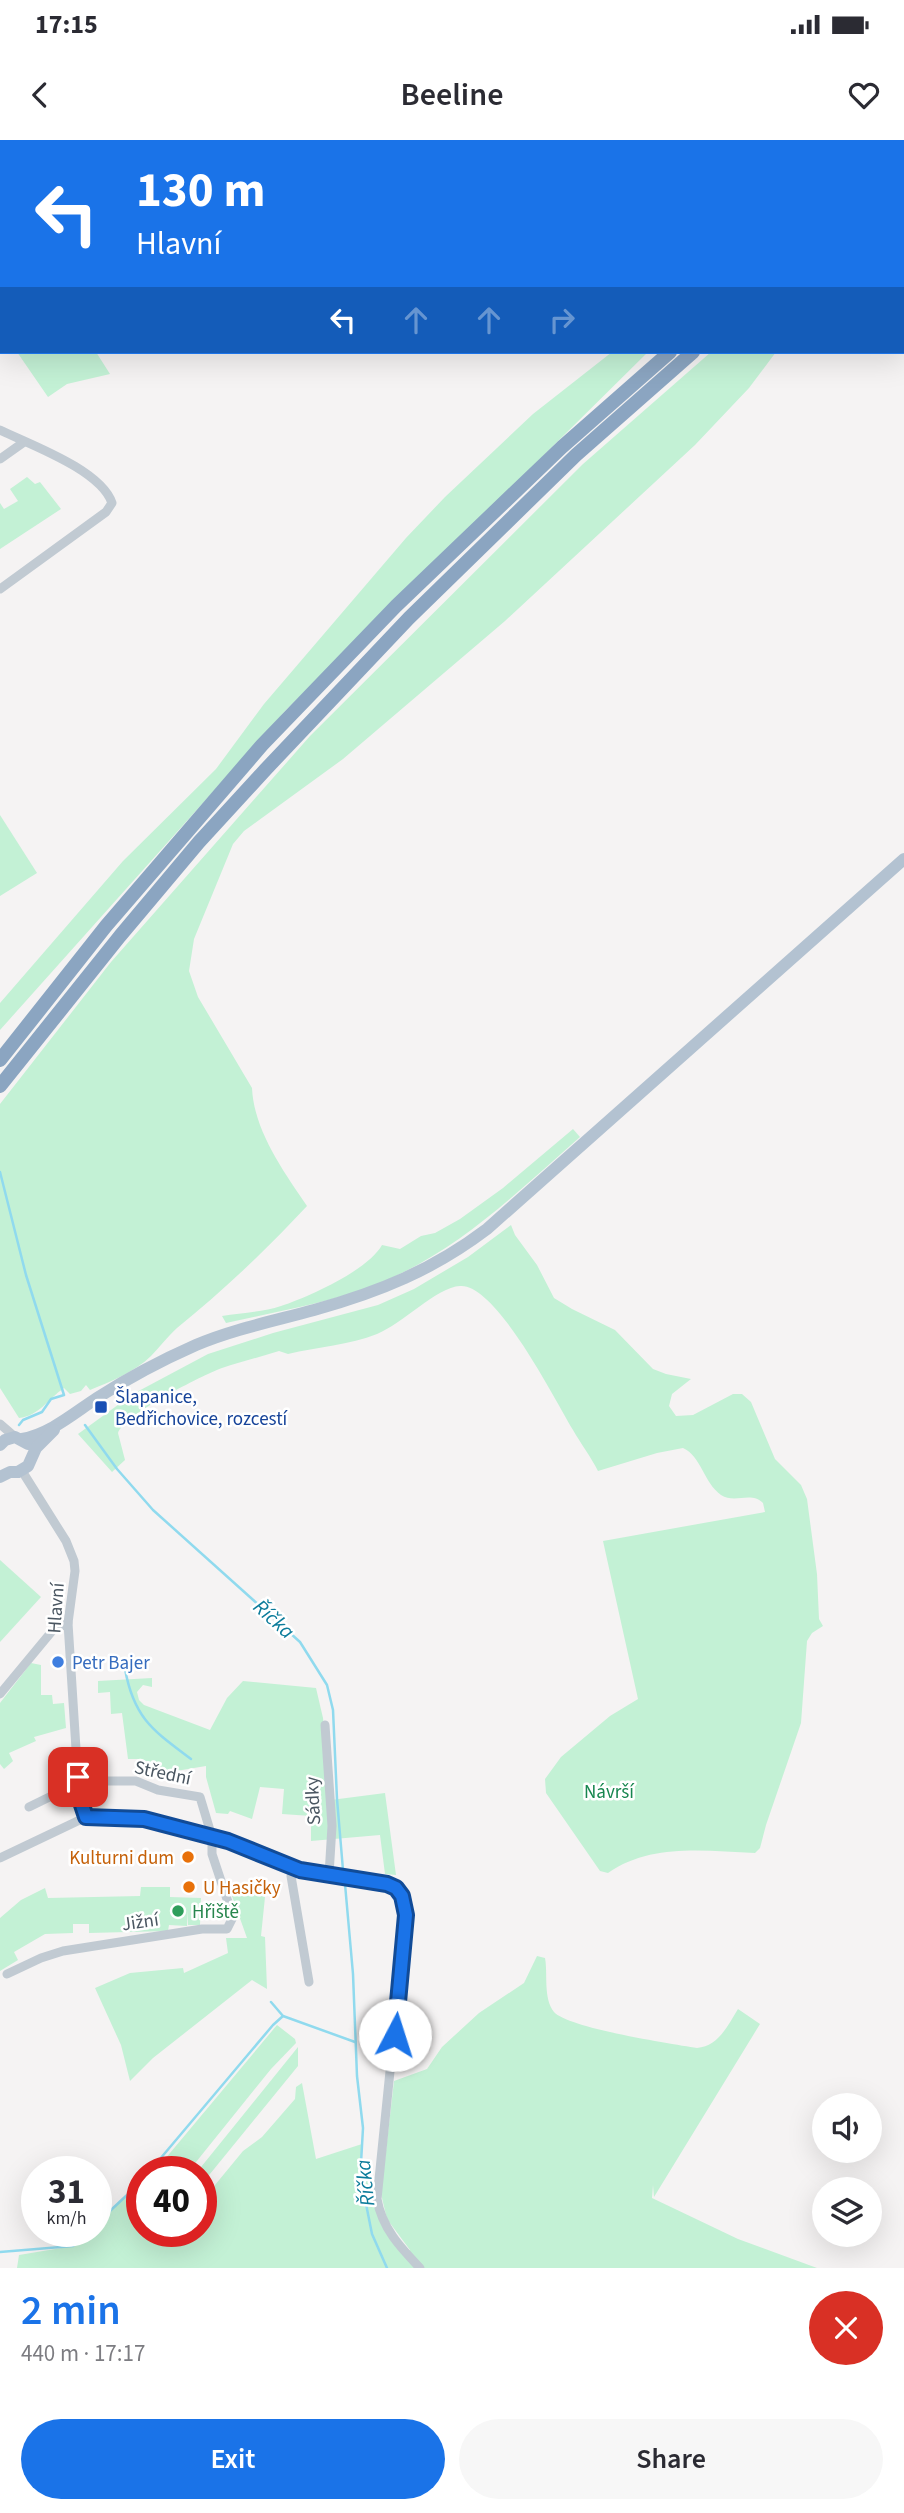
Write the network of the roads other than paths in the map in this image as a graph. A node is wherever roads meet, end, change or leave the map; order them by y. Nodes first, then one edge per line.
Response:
1 (668, 354) edge
2 (691, 354) edge
3 (0, 430) edge
4 (24, 442) junction
5 (0, 460) edge
6 (0, 589) edge
7 (904, 859) edge
8 (0, 1060) edge
9 (1, 1085) edge
10 (62, 1422) junction
11 (0, 1424) edge
12 (19, 1438) junction
13 (0, 1443) edge
14 (32, 1454) junction
15 (8, 1471) edge
16 (68, 1623) junction
17 (0, 1694) edge
18 (325, 1725) dead end
19 (78, 1783) junction
20 (29, 1807) dead end
21 (86, 1817) junction
22 (212, 1837) junction
23 (0, 1858) edge
24 (293, 1868) junction
25 (329, 1875) junction
26 (7, 1974) dead end
27 (309, 1982) dead end
28 (420, 2268) edge

1 - 8 highway
2 - 9 highway
3 - 4 street
4 - 5 street
4 - 6 street
7 - 10 main road
10 - 12 main road
10 - 14 main road
11 - 12 street
12 - 13 main road
12 - 14 main road
14 - 15 main road
15 - 16 street, Hlavní
16 - 17 street
16 - 19 street, Hlavní
18 - 25 street, Sádky
19 - 20 street
19 - 21 street, Hlavní
19 - 22 street, Střední
21 - 22 street
21 - 23 street
22 - 24 street
22 - 26 street, Jižní
24 - 25 street
24 - 27 street
25 - 28 street

